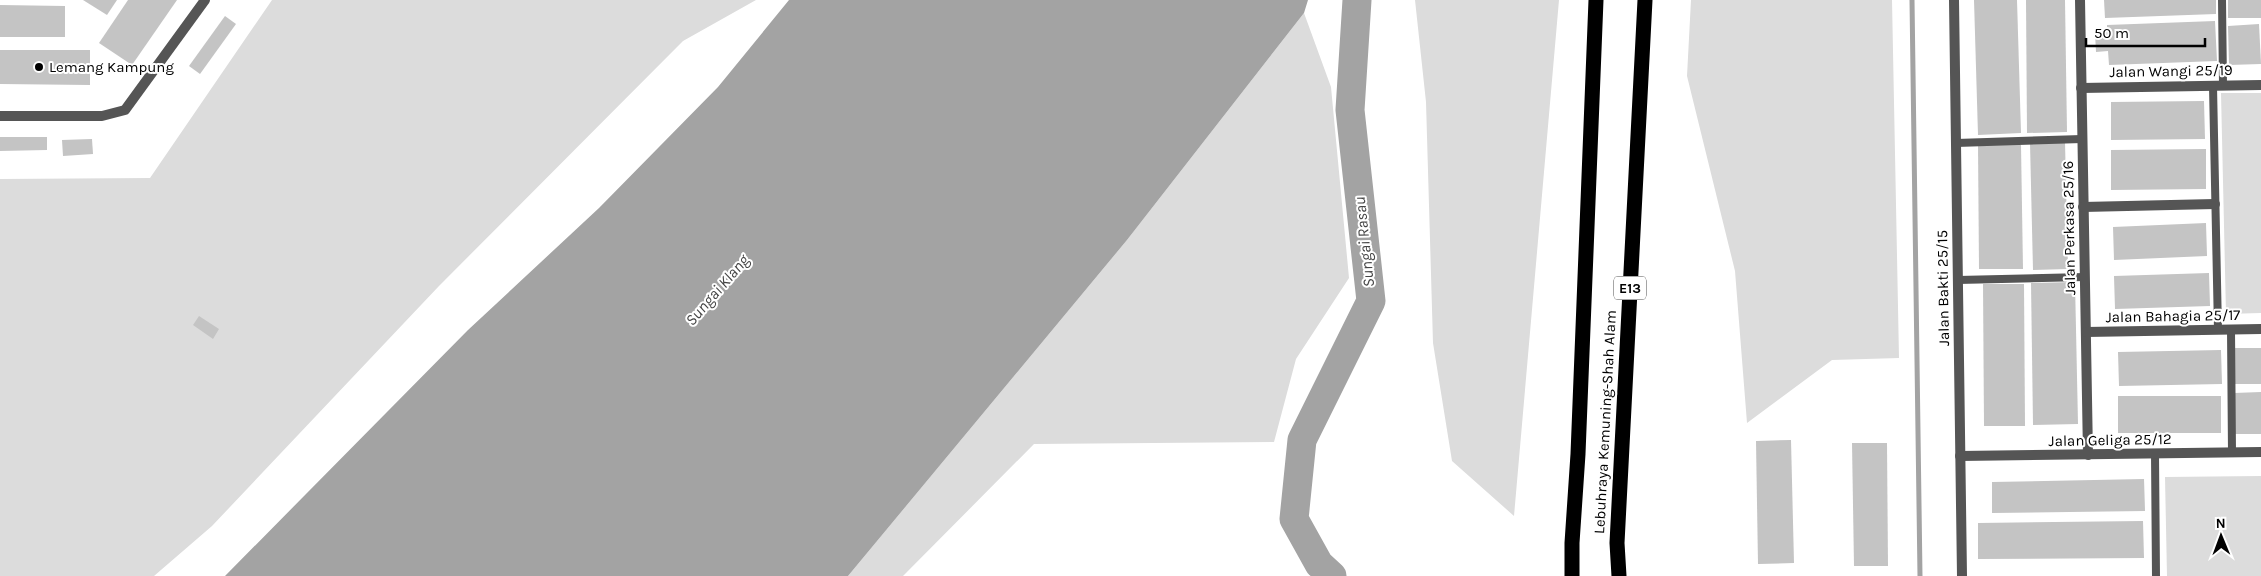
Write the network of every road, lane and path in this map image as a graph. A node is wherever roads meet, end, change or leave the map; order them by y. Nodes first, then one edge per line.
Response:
1 (206, 0) edge
2 (1596, 0) edge
3 (1645, 0) edge
4 (1954, 0) edge
5 (2080, 0) edge
6 (2222, 0) edge
7 (2261, 85) edge
8 (2218, 86) junction
9 (2081, 88) junction
10 (0, 116) edge
11 (2082, 139) junction
12 (1956, 143) junction
13 (2216, 204) junction
14 (2084, 207) junction
15 (2085, 277) junction
16 (1958, 280) junction
17 (2261, 329) edge
18 (2218, 330) junction
19 (2231, 330) junction
20 (2086, 332) junction
21 (2261, 452) edge
22 (2232, 453) junction
23 (2155, 454) junction
24 (2088, 455) junction
25 (1960, 456) junction
26 (1572, 576) edge
27 (1619, 576) edge
28 (1962, 576) edge
29 (2156, 576) edge

1 - 10 street
2 - 26 highway, Lebuhraya Kemuning-Shah Alam
3 - 27 highway, Lebuhraya Kemuning-Shah Alam / E13
4 - 12 street, Jalan Bakti 25/15
5 - 9 street, Jalan Perkasa 25/16
6 - 8 lane
7 - 8 street, Jalan Wangi 25/19
8 - 9 street, Jalan Wangi 25/19
8 - 13 lane
9 - 11 street, Jalan Perkasa 25/16
11 - 12 lane
11 - 14 street, Jalan Perkasa 25/16
12 - 16 street, Jalan Bakti 25/15
13 - 14 street
13 - 18 lane
14 - 15 street, Jalan Perkasa 25/16
15 - 16 lane
15 - 20 street, Jalan Perkasa 25/16
16 - 25 street, Jalan Bakti 25/15
17 - 19 street, Jalan Bahagia 25/17
18 - 19 street, Jalan Bahagia 25/17
18 - 20 street, Jalan Bahagia 25/17
19 - 22 lane
20 - 24 street, Jalan Perkasa 25/16
21 - 22 street, Jalan Geliga 25/12
22 - 23 street, Jalan Geliga 25/12
23 - 24 street, Jalan Geliga 25/12
23 - 29 lane
24 - 25 street, Jalan Geliga 25/12
25 - 28 street, Jalan Bakti 25/15

